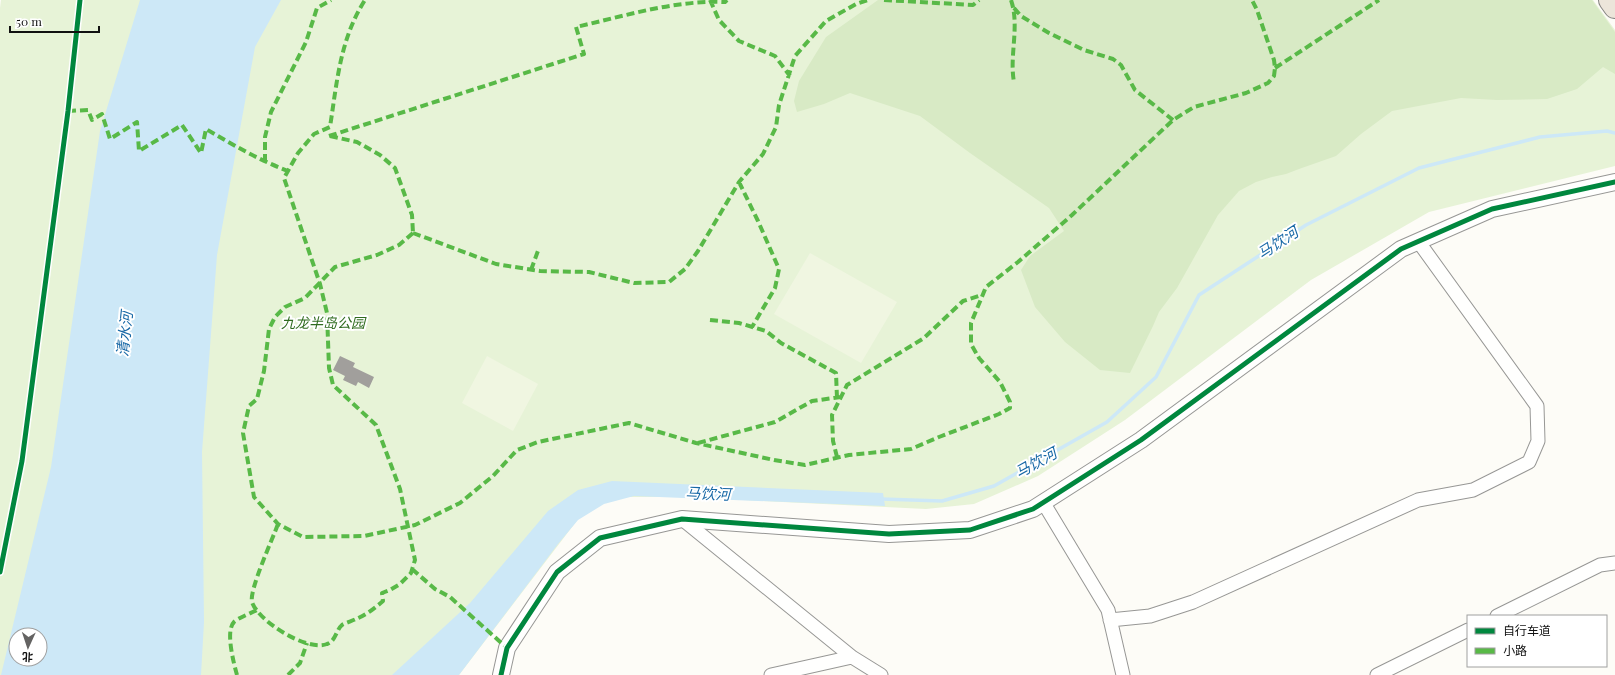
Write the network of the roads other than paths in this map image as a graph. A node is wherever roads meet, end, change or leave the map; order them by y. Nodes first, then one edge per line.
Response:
1 (1610, 0) edge
2 (1615, 8) edge
3 (1615, 182) edge
4 (1418, 241) junction
5 (1043, 502) junction
6 (682, 519) junction
7 (1615, 563) edge
8 (1499, 615) edge
9 (1110, 620) junction
10 (1467, 630) edge
11 (852, 657) junction
12 (501, 675) edge
13 (771, 675) edge
14 (881, 675) edge
15 (1122, 675) edge
16 (1377, 675) edge

1 - 2 highway
3 - 4 street
4 - 5 street
4 - 9 street
5 - 6 street
5 - 9 street
6 - 11 street
6 - 12 street
7 - 8 street
9 - 15 street
10 - 16 street
11 - 13 street
11 - 14 street

